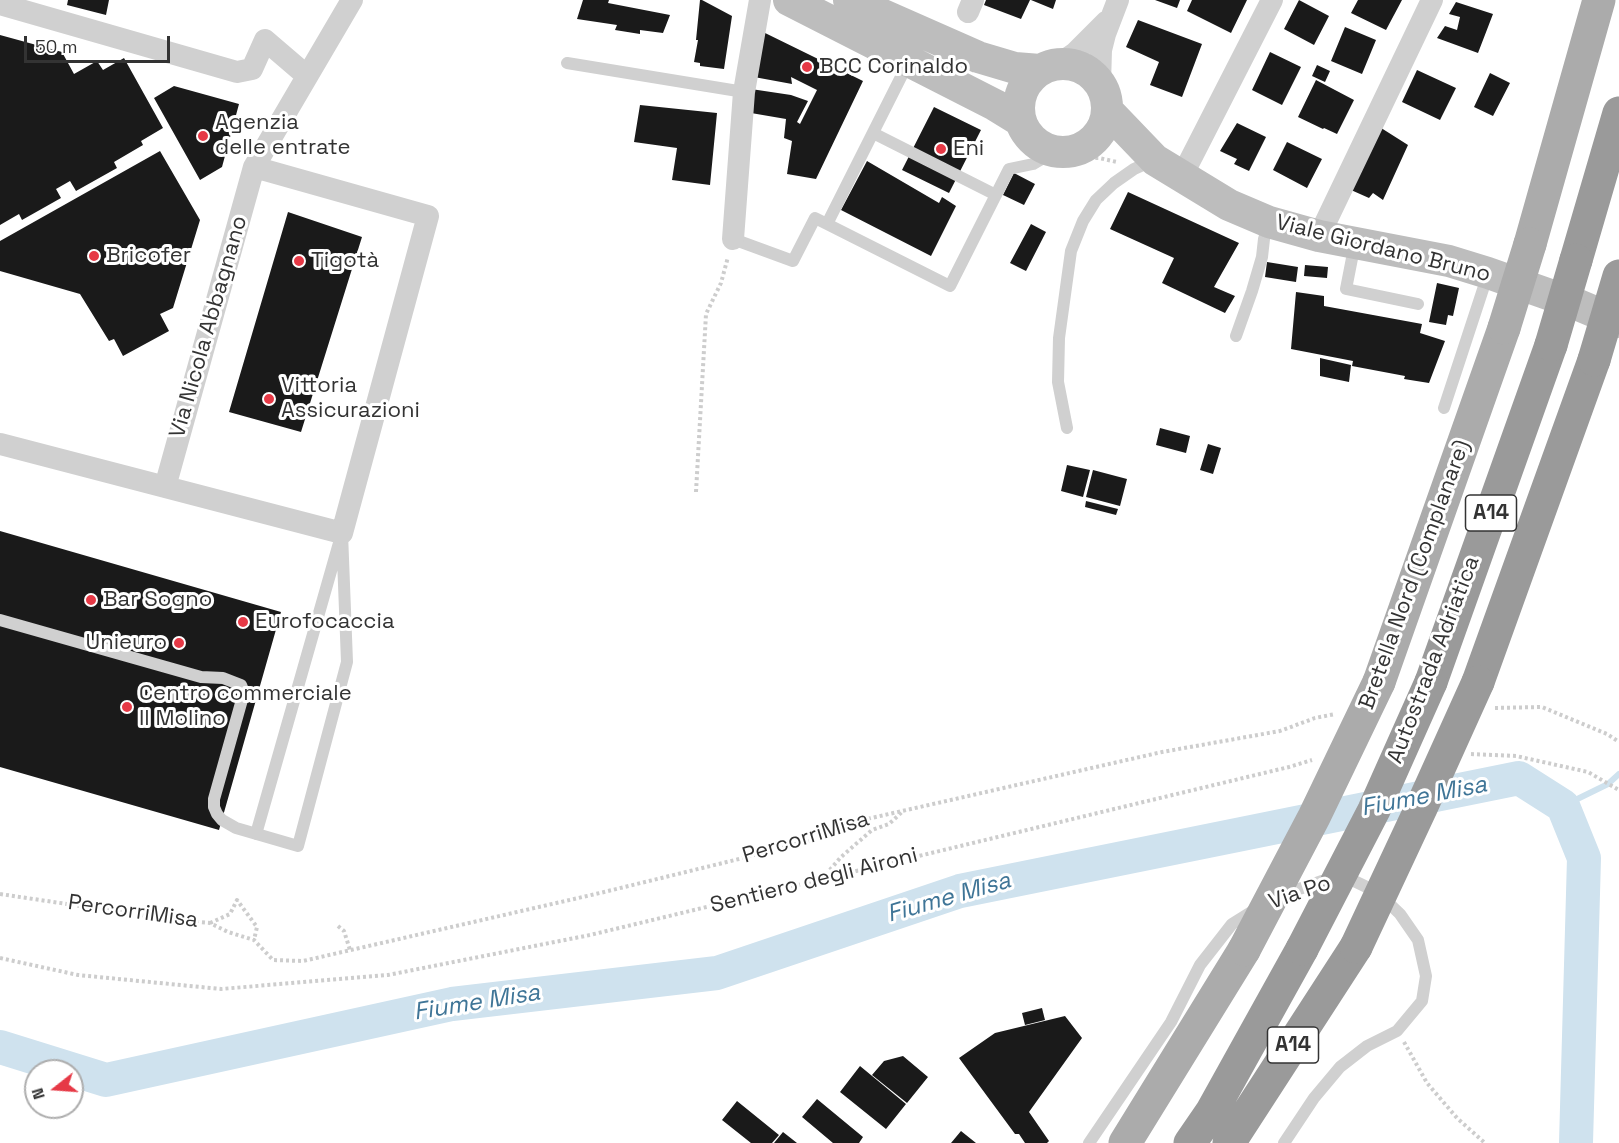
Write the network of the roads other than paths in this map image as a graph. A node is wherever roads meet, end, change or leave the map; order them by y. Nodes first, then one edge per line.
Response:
1 (352, 0) edge
2 (760, 0) edge
3 (789, 0) edge
4 (849, 0) edge
5 (1272, 0) edge
6 (1432, 0) edge
7 (1599, 0) edge
8 (0, 4) edge
9 (1115, 8) edge
10 (909, 61) junction
11 (567, 63) dead end
12 (1050, 67) junction
13 (307, 76) junction
14 (744, 92) junction
15 (1104, 97) junction
16 (1619, 113) edge
17 (1021, 121) junction
18 (873, 133) junction
19 (1086, 146) junction
20 (1055, 151) junction
21 (1155, 160) junction
22 (254, 167) junction
23 (1182, 176) junction
24 (996, 195) junction
25 (1269, 222) junction
26 (828, 224) junction
27 (1319, 236) junction
28 (733, 239) joint
29 (1355, 243) junction
30 (1488, 273) junction
31 (1619, 276) edge
32 (1418, 304) dead end
33 (1619, 322) edge
34 (1236, 336) dead end
35 (1444, 408) dead end
36 (1067, 428) dead end
37 (0, 444) edge
38 (165, 487) junction
39 (342, 533) junction
40 (0, 620) edge
41 (256, 834) junction
42 (1089, 1143) edge
43 (1125, 1143) edge
44 (1190, 1143) edge
45 (1228, 1143) edge
46 (1284, 1143) edge

1 - 13 street, Via Nicola Abbagnano
2 - 14 street
3 - 10 main road
4 - 12 main road
5 - 23 street
6 - 27 street
7 - 43 main road, Bretella Nord (Complanare), bridge
8 - 13 street
9 - 12 street
9 - 15 street
10 - 17 main road
10 - 18 lane
11 - 14 lane
12 - 15 main road
12 - 17 main road
13 - 22 street, Via Nicola Abbagnano
14 - 28 street
15 - 19 main road
15 - 21 main road, Viale Giordano Bruno
16 - 44 highway, Autostrada Adriatica / A14, bridge
17 - 20 main road
18 - 24 lane
18 - 26 lane
19 - 20 main road
19 - 21 main road, Viale Giordano Bruno
20 - 24 lane
21 - 23 main road, Viale Giordano Bruno
21 - 36 lane
22 - 38 street, Via Nicola Abbagnano
22 - 39 street
23 - 25 main road, Viale Giordano Bruno
24 - 26 lane
25 - 27 main road, Viale Giordano Bruno
25 - 34 lane
26 - 28 lane
27 - 29 main road, Viale Giordano Bruno
29 - 30 main road, Viale Giordano Bruno
29 - 32 lane
30 - 33 main road, Viale Giordano Bruno
30 - 35 lane
31 - 45 highway, Autostrada Adriatica / A14, bridge
37 - 38 street
38 - 39 street
39 - 41 lane
39 - 41 lane
40 - 41 lane
42 - 46 lane, Via Po

